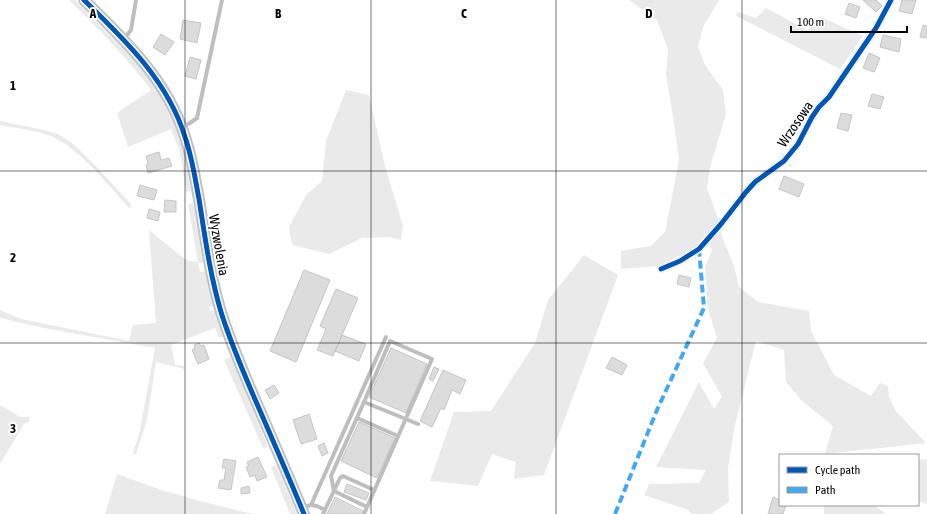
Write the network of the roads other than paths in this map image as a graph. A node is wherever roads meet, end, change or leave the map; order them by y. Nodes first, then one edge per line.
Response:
1 (84, 0) edge
2 (136, 0) edge
3 (222, 0) edge
4 (891, 0) edge
5 (124, 40) junction
6 (182, 127) junction
7 (660, 270) dead end
8 (386, 337) dead end
9 (364, 402) junction
10 (357, 418) junction
11 (406, 419) junction
12 (418, 424) dead end
13 (398, 436) junction
14 (374, 490) junction
15 (334, 491) junction
16 (367, 506) junction
17 (306, 509) edge
18 (324, 512) edge
19 (364, 514) edge

1 - 5 street, Wyzwolenia
2 - 5 lane
3 - 6 lane
4 - 7 street, Wrzosowa
5 - 6 street, Wyzwolenia
6 - 17 street, Wyzwolenia
8 - 17 lane
9 - 10 lane
9 - 11 lane
9 - 11 lane
10 - 13 lane
10 - 15 lane
11 - 12 lane
11 - 13 lane
13 - 14 lane
14 - 15 lane
14 - 16 lane
15 - 16 lane
15 - 18 lane
16 - 19 lane
17 - 18 lane

